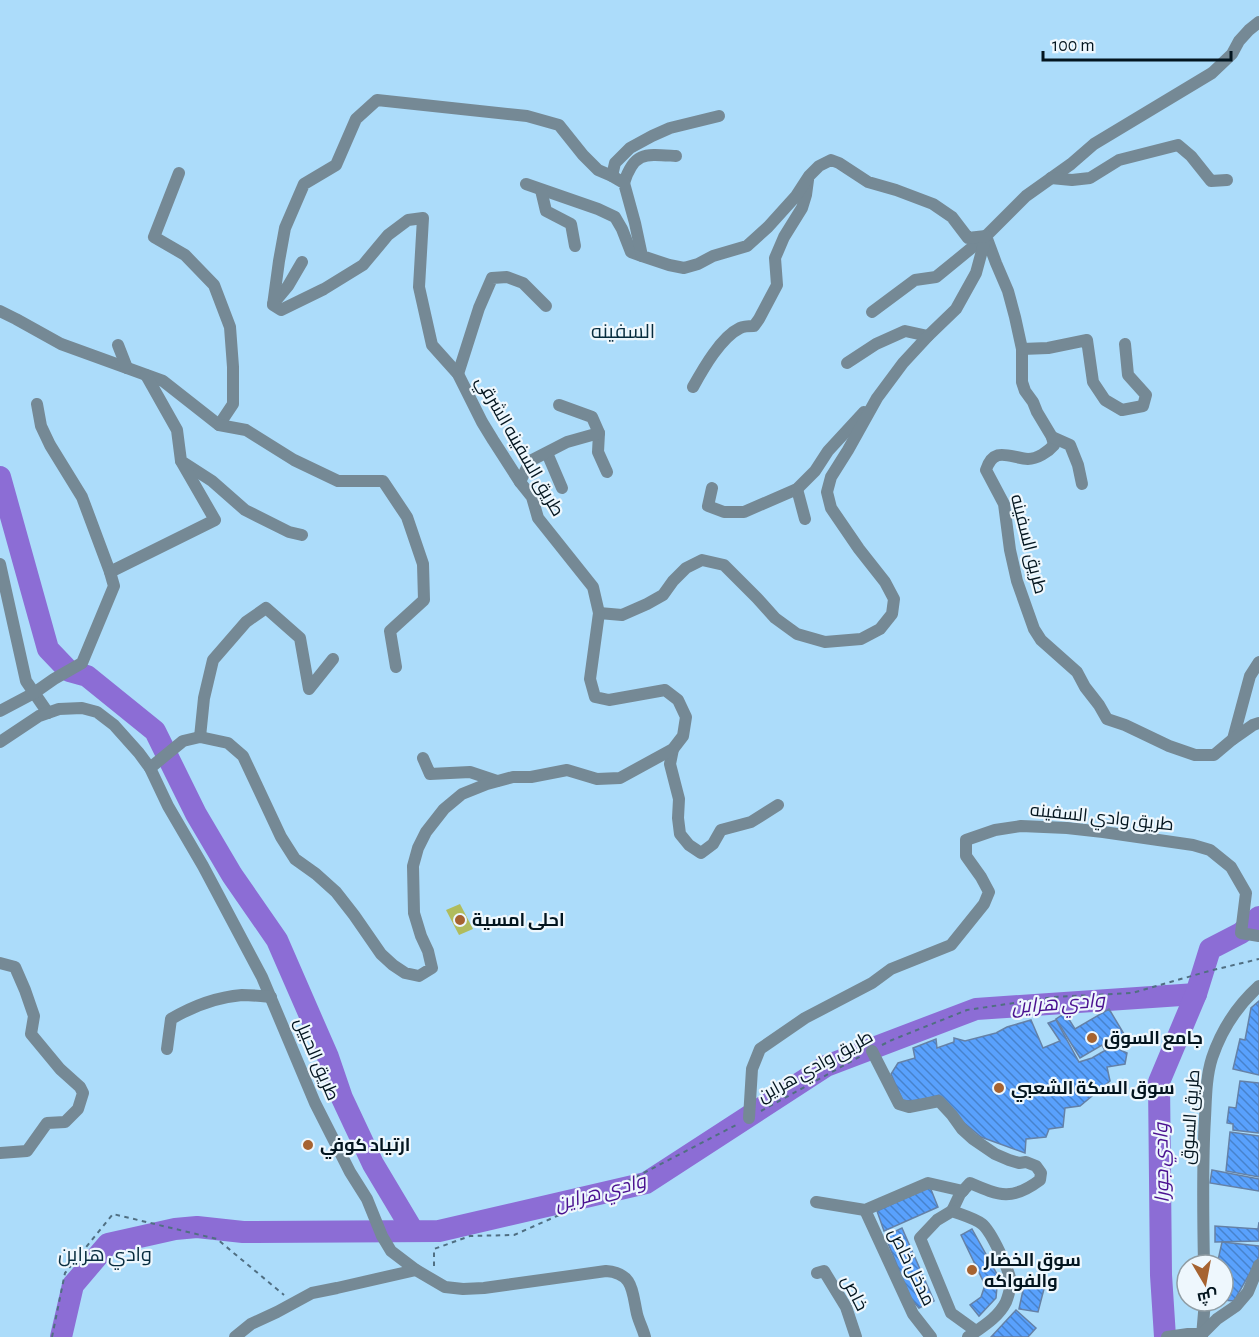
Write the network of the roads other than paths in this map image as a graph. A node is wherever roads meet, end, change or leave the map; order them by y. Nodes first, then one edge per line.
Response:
1 (1259, 22) edge
2 (719, 116) dead end
3 (676, 156) dead end
4 (178, 172) dead end
5 (612, 176) junction
6 (809, 176) junction
7 (1051, 178) junction
8 (1227, 180) dead end
9 (624, 183) junction
10 (526, 184) dead end
11 (541, 190) junction
12 (986, 236) junction
13 (575, 246) dead end
14 (642, 256) junction
15 (302, 262) dead end
16 (273, 305) junction
17 (546, 306) dead end
18 (0, 311) edge
19 (872, 312) dead end
20 (928, 336) junction
21 (1125, 344) dead end
22 (118, 345) dead end
23 (1022, 349) junction
24 (847, 363) dead end
25 (127, 368) junction
26 (458, 374) junction
27 (146, 375) junction
28 (693, 387) dead end
29 (877, 398) junction
30 (37, 404) dead end
31 (559, 405) dead end
32 (219, 425) junction
33 (599, 433) junction
34 (1052, 437) junction
35 (547, 453) junction
36 (181, 461) junction
37 (607, 472) dead end
38 (519, 482) junction
39 (1082, 484) dead end
40 (562, 488) dead end
41 (712, 488) dead end
42 (796, 489) junction
43 (805, 519) dead end
44 (302, 535) dead end
45 (0, 564) edge
46 (110, 572) junction
47 (4, 604) edge
48 (599, 612) junction
49 (333, 659) dead end
50 (1259, 662) edge
51 (396, 667) dead end
52 (34, 693) junction
53 (0, 711) edge
54 (48, 713) junction
55 (1259, 723) edge
56 (200, 737) junction
57 (1233, 739) junction
58 (0, 742) edge
59 (673, 749) junction
60 (423, 758) dead end
61 (150, 768) junction
62 (498, 781) junction
63 (778, 805) dead end
64 (1259, 936) edge
65 (0, 963) edge
66 (1259, 986) edge
67 (271, 997) junction
68 (167, 1049) dead end
69 (872, 1051) road end
70 (749, 1118) road end
71 (0, 1154) edge
72 (963, 1191) junction
73 (816, 1202) dead end
74 (865, 1210) junction
75 (952, 1211) junction
76 (1204, 1253) edge
77 (1259, 1265) edge
78 (416, 1270) junction
79 (817, 1273) dead end
80 (1204, 1313) edge
81 (972, 1334) edge
82 (1202, 1336) edge
83 (235, 1337) edge
84 (645, 1337) edge
85 (856, 1337) edge
86 (931, 1337) edge
87 (1167, 1337) edge

1 - 7 street
2 - 5 street
3 - 9 street
4 - 32 street
5 - 9 street
5 - 16 street
6 - 12 street
6 - 14 street
6 - 28 street
7 - 8 street
7 - 12 street
9 - 14 street
10 - 11 street
11 - 13 street
11 - 14 street
12 - 19 street
12 - 20 street
12 - 23 street
15 - 16 street
16 - 26 street, طريق السفينه الشرقي
17 - 26 street
18 - 25 street
20 - 24 street
20 - 29 street
21 - 23 street
22 - 25 street
23 - 34 street
25 - 27 street
26 - 38 street, طريق السفينه الشرقي
27 - 32 street
27 - 36 street
29 - 42 street
29 - 48 street
30 - 46 street
31 - 33 street
32 - 51 street
33 - 35 street
33 - 37 street
34 - 39 street
34 - 57 street, طريق السفينه
35 - 38 street
35 - 40 street
36 - 44 street
36 - 46 street
38 - 48 street, طريق السفينه الشرقي
41 - 42 street
42 - 43 street
45 - 47 street
46 - 52 street
47 - 52 street
48 - 59 street, طريق السفينه الشرقي
49 - 56 street
50 - 57 street
52 - 53 street
52 - 54 street
54 - 58 street, طريق الحبيل
54 - 61 street, طريق الحبيل
55 - 57 street, طريق السفينه
56 - 61 street
56 - 62 street
59 - 62 street
59 - 63 street
60 - 62 street
61 - 67 street, طريق الحبيل
64 - 70 street, طريق وادي السفينه
65 - 71 street
66 - 76 street, طريق السوق
67 - 68 street
67 - 78 street, طريق الحبيل
69 - 72 street
72 - 74 street
72 - 75 street
73 - 74 street
74 - 86 street, مدخل خاص
75 - 81 street
75 - 81 street
77 - 82 street
78 - 83 street
78 - 84 street, طريق الحبيل
79 - 85 street, خاص
80 - 82 street
82 - 87 street

